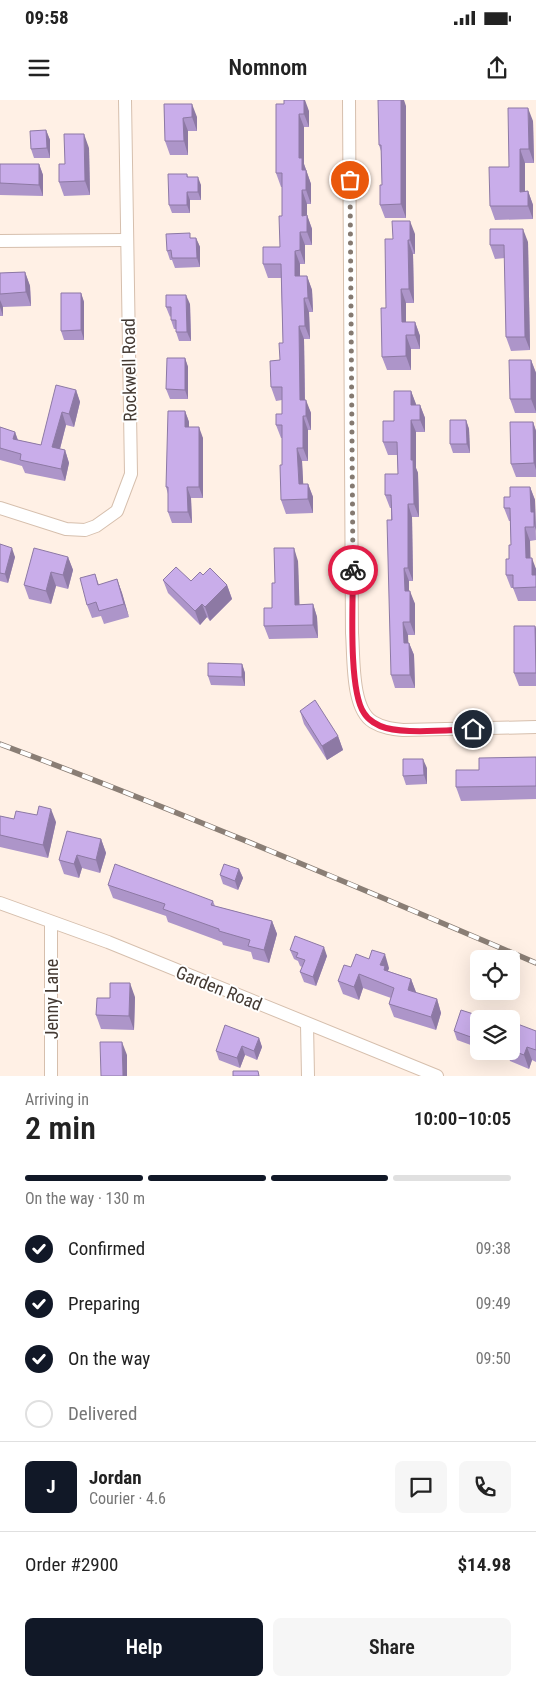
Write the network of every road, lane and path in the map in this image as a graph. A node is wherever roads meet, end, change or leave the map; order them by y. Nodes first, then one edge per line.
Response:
1 (125, 100) edge
2 (349, 100) edge
3 (126, 240) junction
4 (0, 241) edge
5 (0, 508) edge
6 (536, 727) edge
7 (0, 903) edge
8 (51, 922) junction
9 (307, 1024) junction
10 (51, 1076) edge
11 (308, 1076) edge
12 (437, 1076) edge

1 - 3 street, Rockwell Road
2 - 6 street
3 - 4 street
3 - 5 street, Rockwell Road
7 - 8 street, Garden Road
8 - 9 street, Garden Road
8 - 10 street, Jenny Lane
9 - 11 street
9 - 12 street, Garden Road

